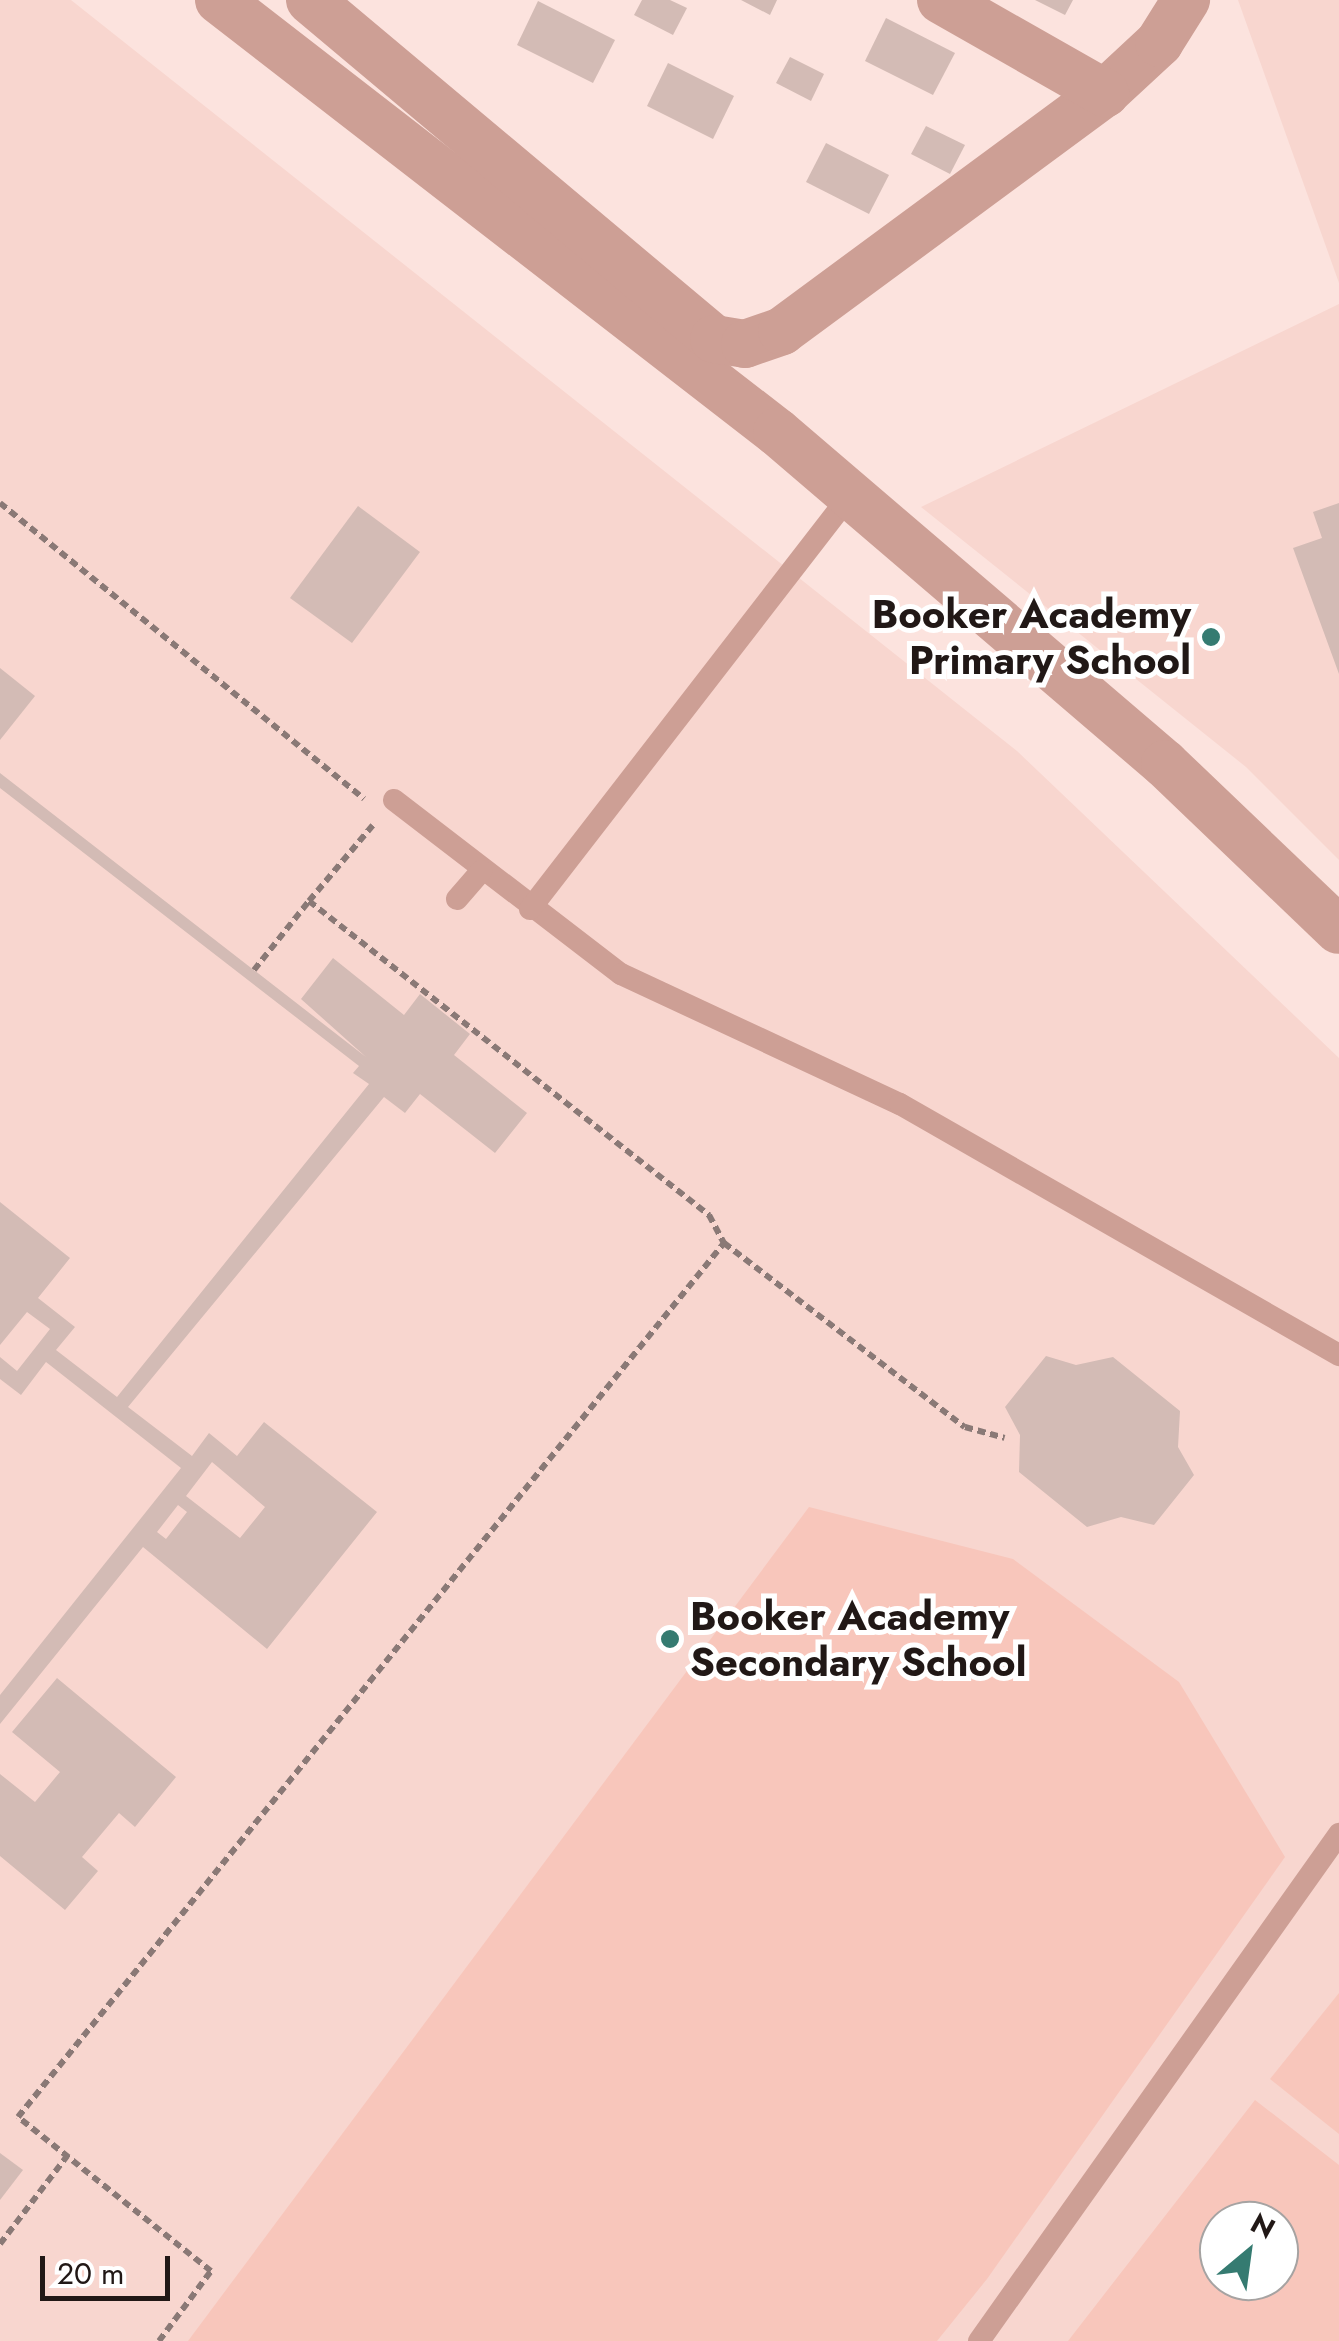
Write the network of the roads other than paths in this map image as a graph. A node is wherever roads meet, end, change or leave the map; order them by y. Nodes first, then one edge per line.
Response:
1 (220, 0) edge
2 (310, 0) edge
3 (942, 0) edge
4 (1186, 0) edge
5 (1104, 93) junction
6 (850, 494) junction
7 (388, 807) road end
8 (481, 870) junction
9 (457, 899) dead end
10 (530, 909) junction
11 (1339, 930) edge
12 (1339, 1355) edge
13 (1339, 1834) edge
14 (979, 2341) edge

1 - 6 street
2 - 5 street
3 - 5 street
4 - 5 street
6 - 10 lane
6 - 11 street
7 - 8 lane
8 - 9 lane
8 - 10 lane
10 - 12 lane
13 - 14 lane

